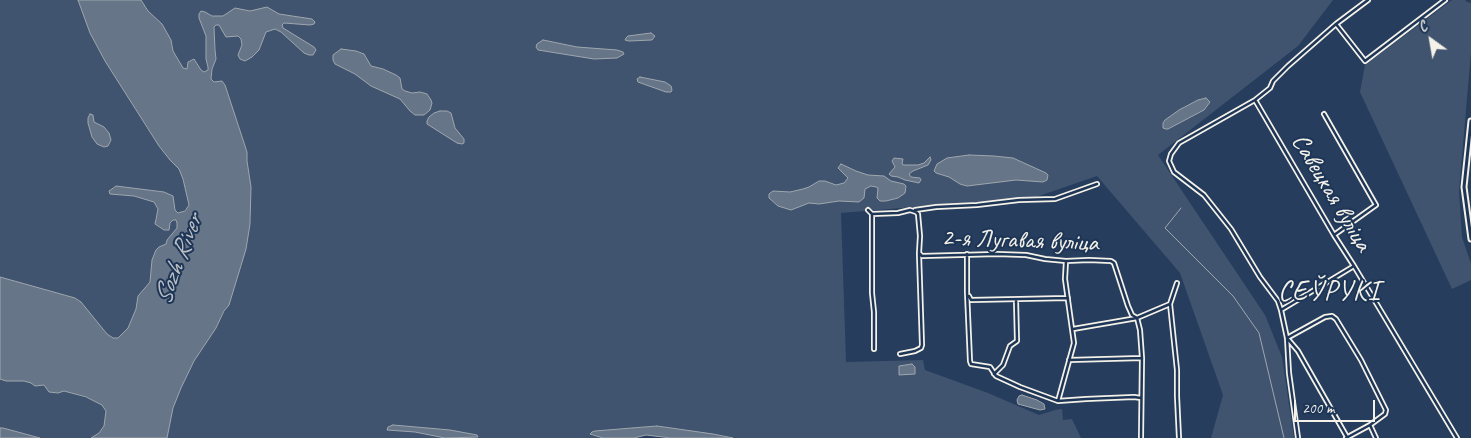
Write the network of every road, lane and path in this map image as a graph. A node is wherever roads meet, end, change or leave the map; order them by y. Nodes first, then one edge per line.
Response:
1 (1368, 0) edge
2 (1445, 0) edge
3 (1336, 24) junction
4 (1256, 100) junction
5 (1324, 114) dead end
6 (1471, 121) edge
7 (1097, 184) dead end
8 (868, 210) dead end
9 (913, 210) junction
10 (872, 214) junction
11 (1334, 235) junction
12 (1471, 239) edge
13 (921, 254) junction
14 (968, 254) junction
15 (1066, 261) junction
16 (1354, 266) junction
17 (1177, 283) dead end
18 (967, 292) junction
19 (1068, 298) junction
20 (1016, 300) junction
21 (1170, 304) junction
22 (1281, 310) junction
23 (1137, 318) junction
24 (1073, 329) junction
25 (1287, 338) junction
26 (874, 349) dead end
27 (900, 354) dead end
28 (1142, 358) junction
29 (1069, 360) junction
30 (994, 374) junction
31 (1141, 398) junction
32 (1058, 401) junction
33 (1370, 425) junction
34 (1141, 438) edge
35 (1179, 438) edge
36 (1298, 438) edge
37 (1346, 438) edge
38 (1376, 438) edge
39 (1457, 438) edge

1 - 3 street
2 - 3 street
3 - 4 street
4 - 11 street, Савецкая вуліца
4 - 22 street
5 - 11 street
6 - 12 street
7 - 9 street
8 - 10 street
9 - 10 street
9 - 13 street
10 - 26 street
11 - 16 street, Савецкая вуліца
13 - 14 street, 2-я Лугавая вуліца
13 - 27 street
14 - 15 street, 2-я Лугавая вуліца
14 - 18 street
15 - 19 street
15 - 23 street, 2-я Лугавая вуліца
16 - 22 street
16 - 39 street, Савецкая вуліца
17 - 21 street
18 - 20 street
18 - 30 street
19 - 20 street
19 - 24 street
20 - 30 street
21 - 23 street
21 - 35 street
22 - 25 street
23 - 24 street
23 - 28 street, 2-я Лугавая вуліца
24 - 29 street
25 - 33 street
25 - 36 street
25 - 37 street
28 - 29 street
28 - 31 street, 2-я Лугавая вуліца
29 - 32 street
30 - 32 street
31 - 32 street
31 - 34 street, 2-я Лугавая вуліца
33 - 37 street
33 - 38 street

